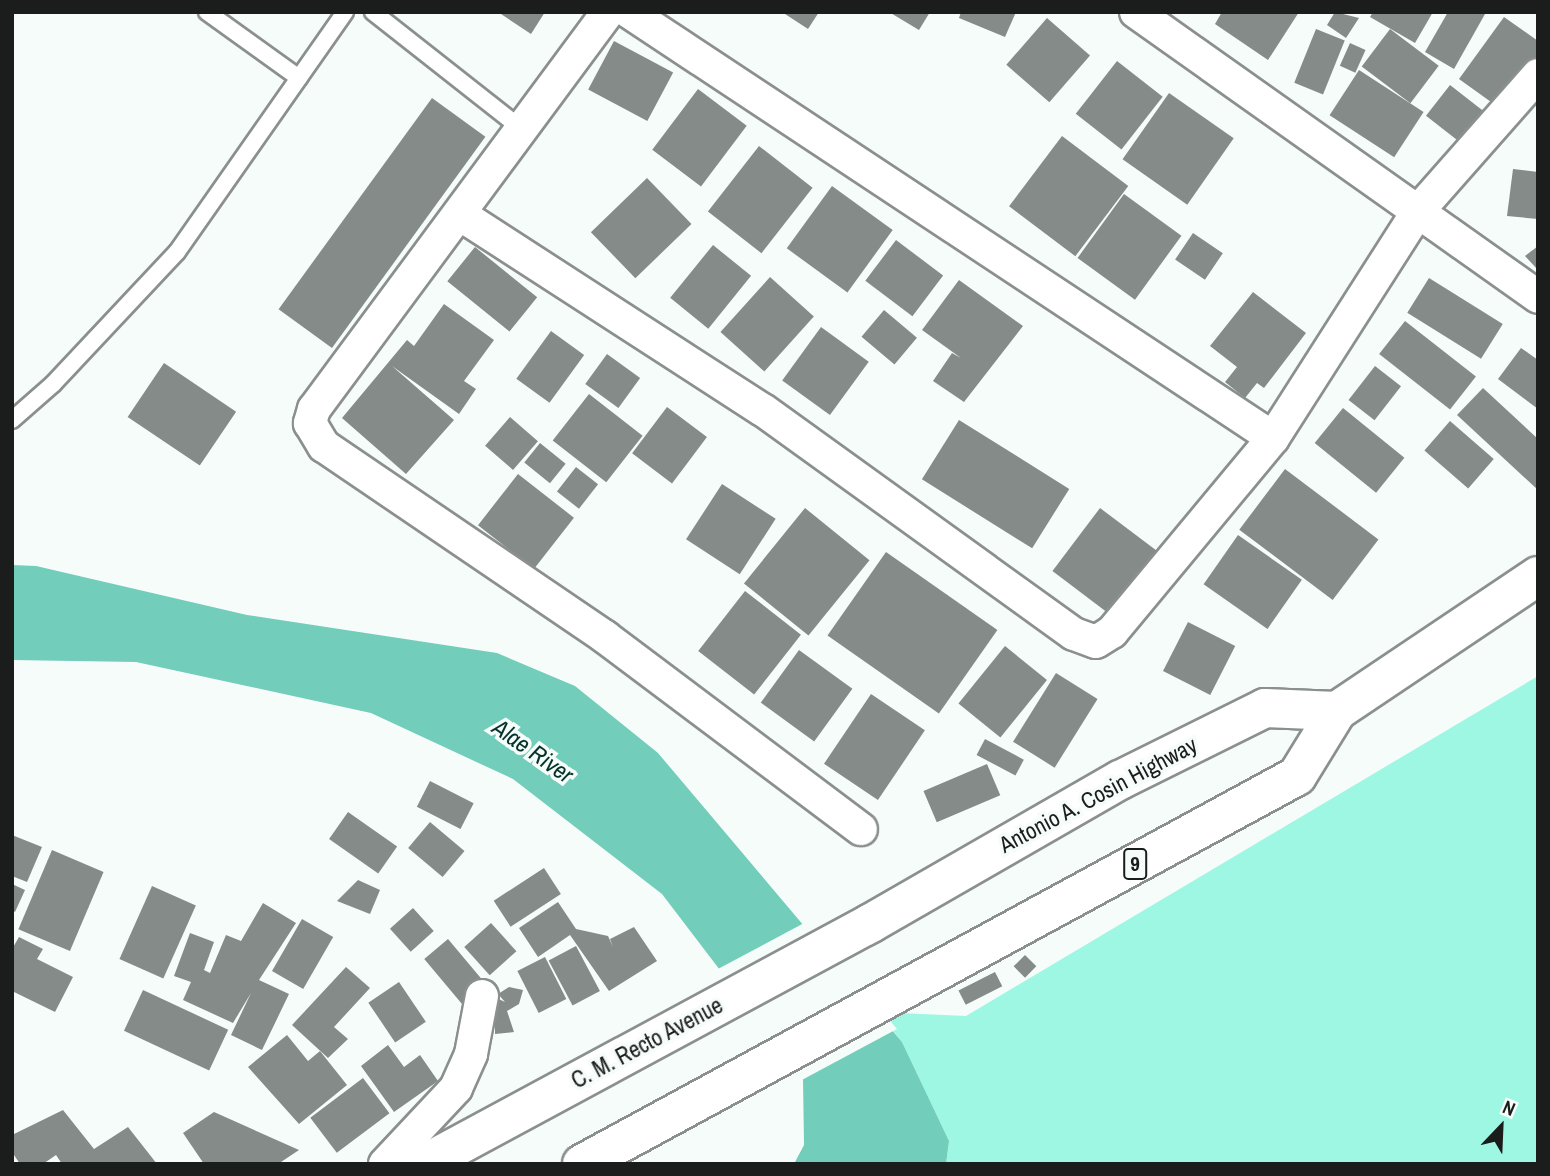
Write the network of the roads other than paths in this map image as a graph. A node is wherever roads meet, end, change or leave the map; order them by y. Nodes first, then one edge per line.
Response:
1 (207, 12) edge
2 (345, 12) edge
3 (373, 12) edge
4 (608, 12) edge
5 (629, 12) edge
6 (1136, 12) edge
7 (1538, 75) edge
8 (299, 78) junction
9 (523, 130) junction
10 (1419, 210) junction
11 (461, 215) junction
12 (1538, 297) edge
13 (12, 420) edge
14 (1273, 438) junction
15 (1538, 576) edge
16 (1337, 711) junction
17 (861, 829) dead end
18 (871, 923) joint
19 (482, 996) dead end
20 (385, 1164) edge
21 (424, 1164) edge
22 (582, 1164) edge

1 - 8 lane
2 - 8 lane
3 - 9 lane
4 - 9 street
5 - 14 street
6 - 10 street
7 - 10 street
8 - 13 lane
9 - 11 street
10 - 12 street
10 - 14 street
11 - 14 street
11 - 17 street
15 - 16 highway, 9
16 - 18 highway, Antonio A. Cosin Highway
16 - 22 highway, 9
18 - 21 highway, C. M. Recto Avenue
19 - 20 street

